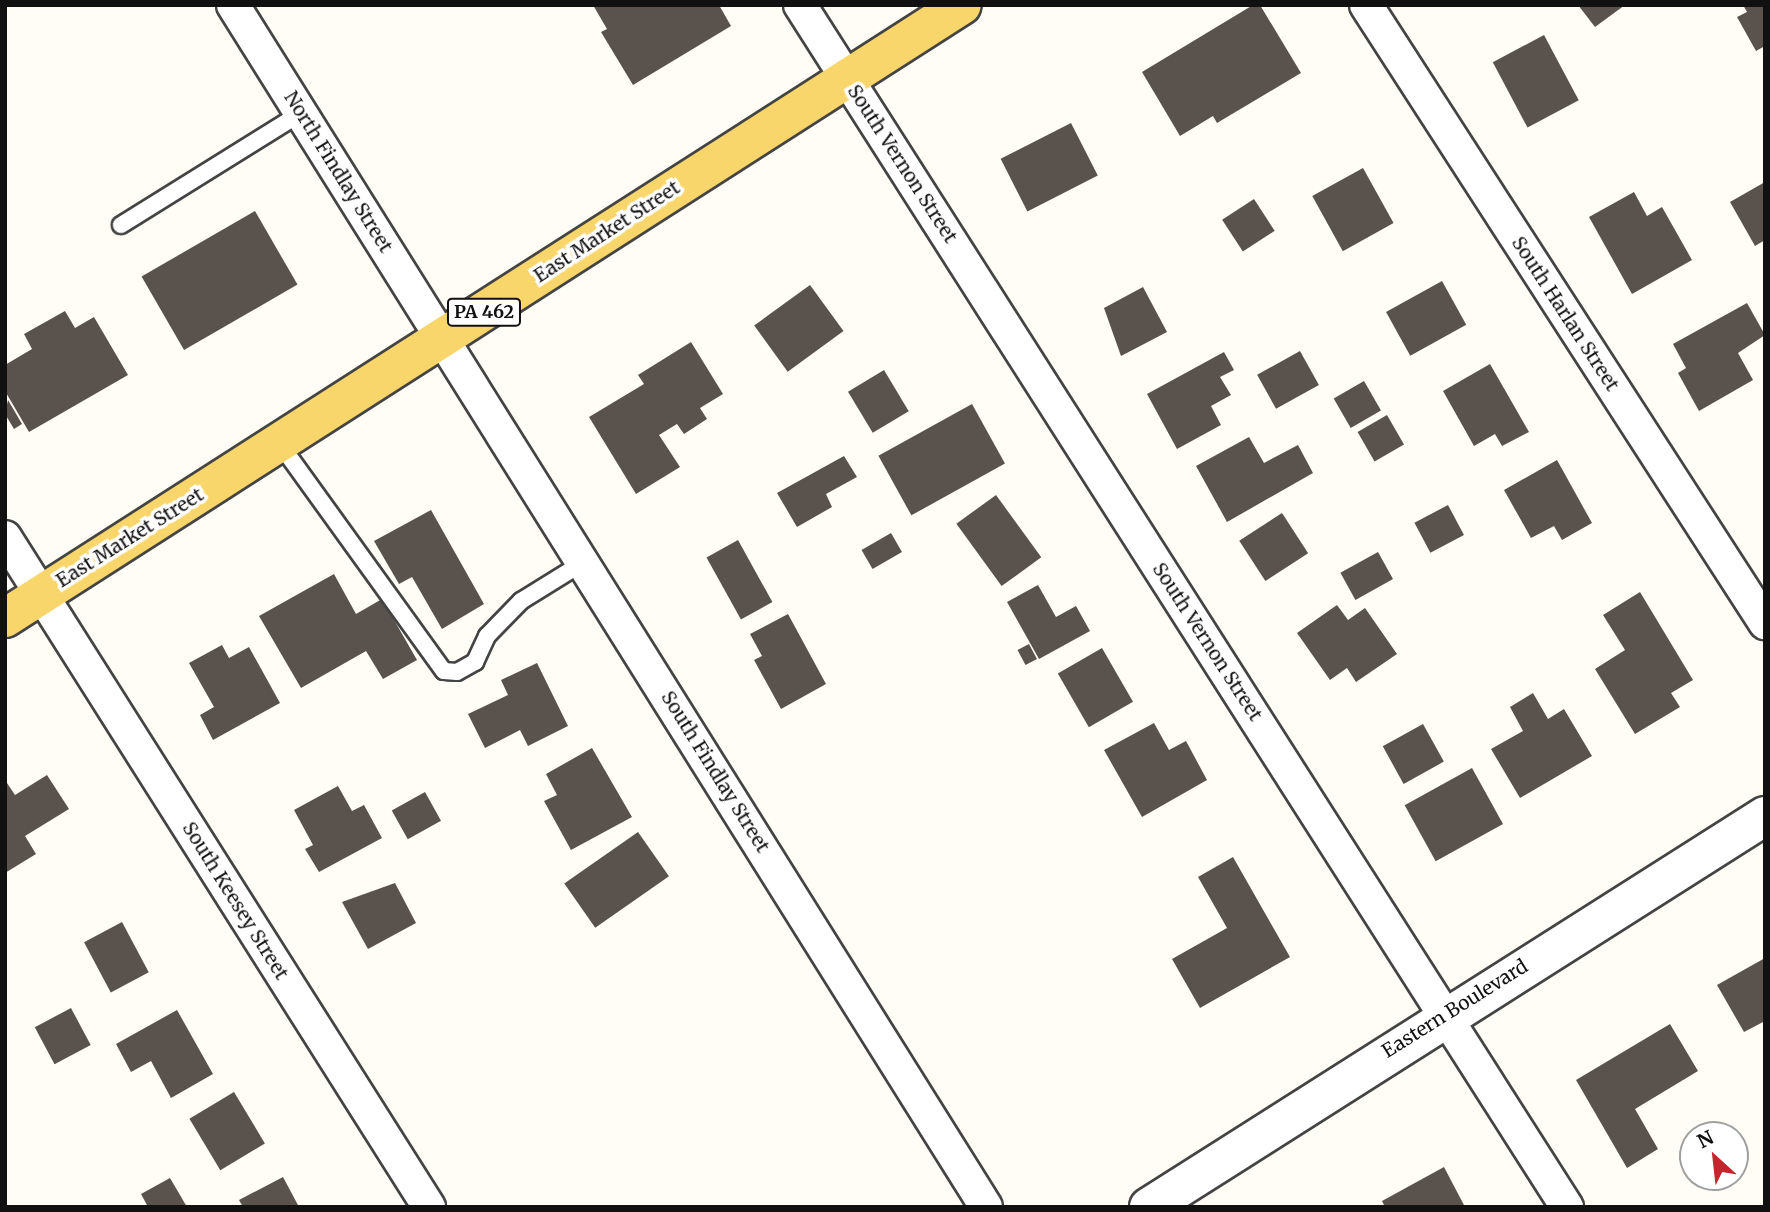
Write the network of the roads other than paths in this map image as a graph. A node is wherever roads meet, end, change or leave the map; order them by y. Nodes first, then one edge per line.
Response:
1 (233, 5) edge
2 (800, 5) edge
3 (962, 5) edge
4 (1366, 5) edge
5 (847, 78) junction
6 (301, 113) junction
7 (121, 225) dead end
8 (444, 338) junction
9 (280, 443) junction
10 (5, 537) edge
11 (584, 562) junction
12 (41, 595) junction
13 (5, 618) edge
14 (1765, 623) edge
15 (1765, 816) edge
16 (1445, 1014) junction
17 (429, 1207) edge
18 (986, 1207) edge
19 (1149, 1207) edge
20 (1567, 1207) edge

1 - 6 street, North Findlay Street
2 - 5 street, South Vernon Street
3 - 5 main road, East Market Street / PA 462
4 - 14 street, South Harlan Street
5 - 8 main road, East Market Street / PA 462
5 - 16 street, South Vernon Street
6 - 7 lane
6 - 8 street, North Findlay Street
8 - 9 main road, East Market Street / PA 462
8 - 11 street, South Findlay Street
9 - 11 lane
9 - 12 main road, East Market Street / PA 462
10 - 12 street, South Keesey Street
11 - 18 street, South Findlay Street
12 - 13 main road, East Market Street / PA 462
12 - 17 street, South Keesey Street
15 - 16 street, Eastern Boulevard
16 - 19 street, Eastern Boulevard
16 - 20 street, South Vernon Street

